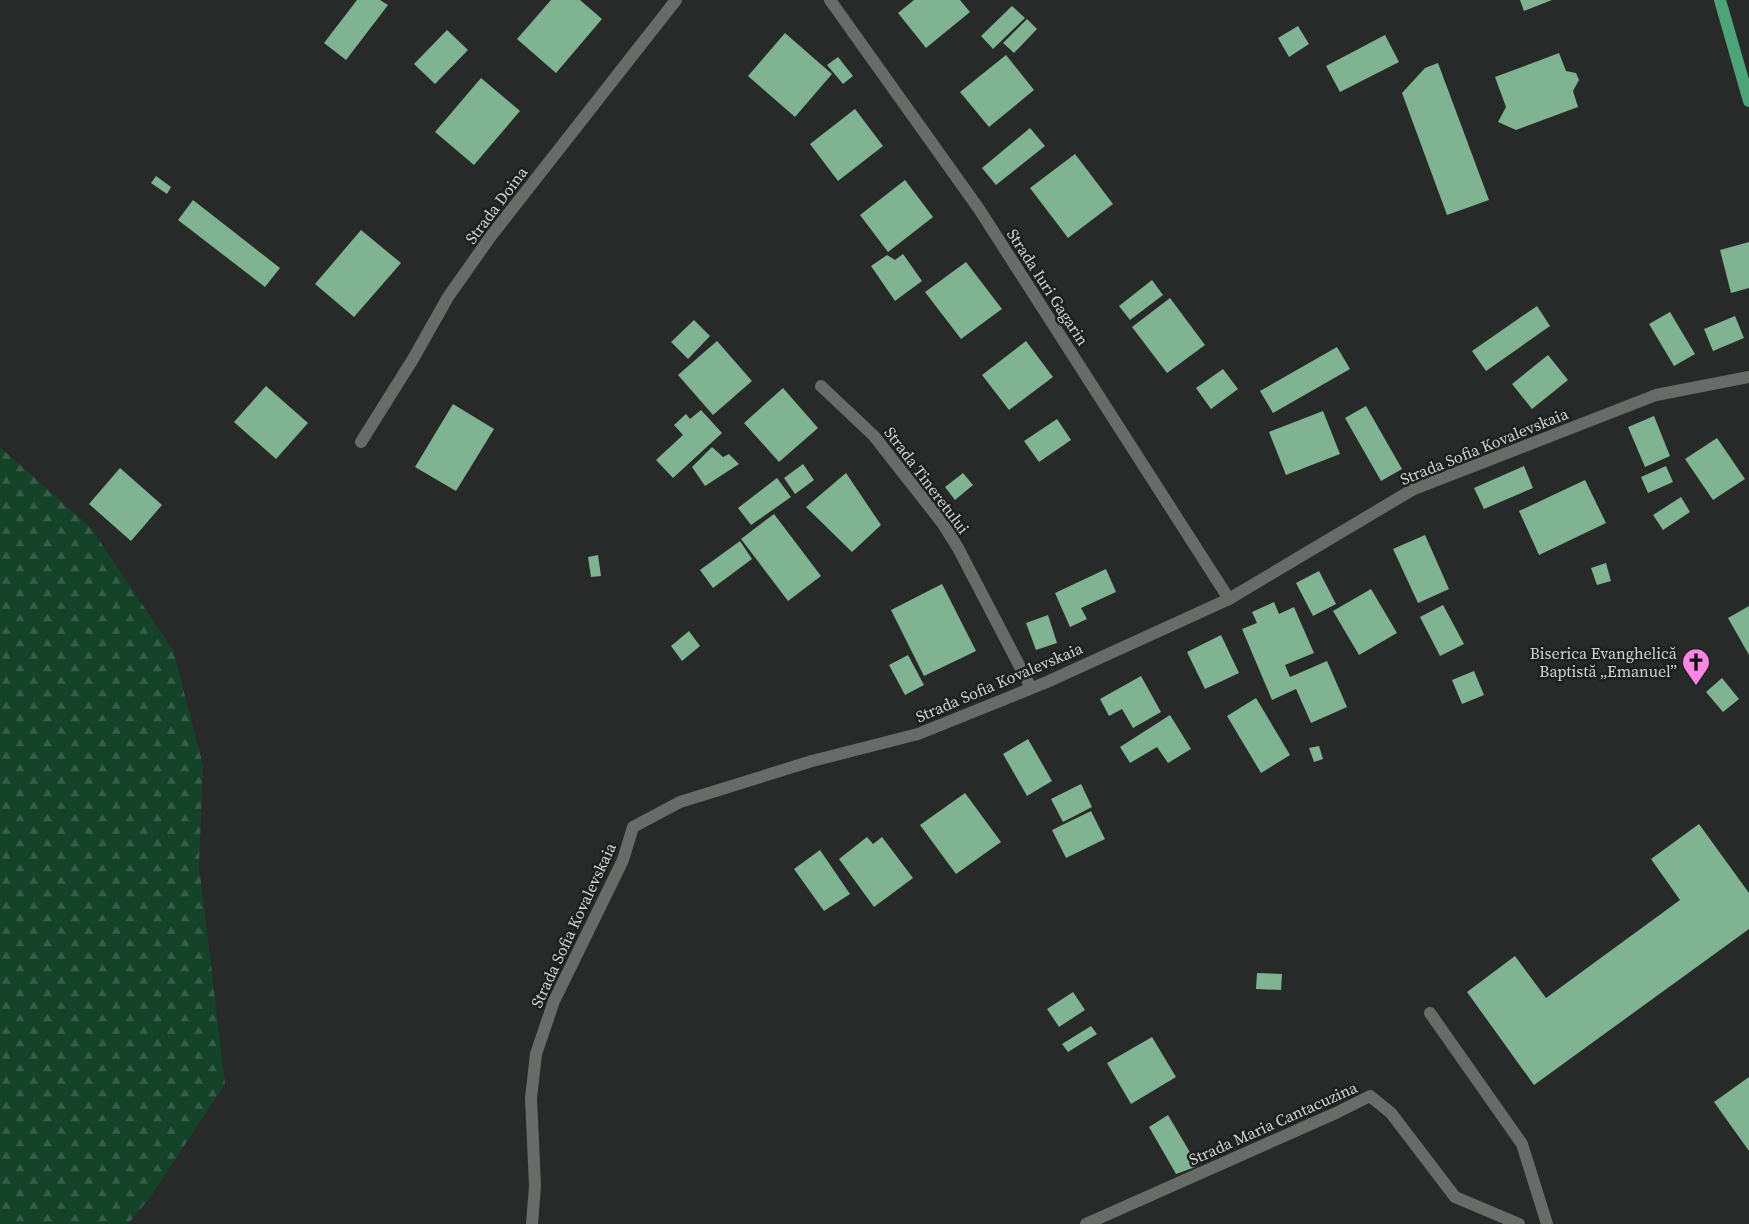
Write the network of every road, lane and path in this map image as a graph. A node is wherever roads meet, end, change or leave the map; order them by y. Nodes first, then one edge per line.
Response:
1 (676, 0) edge
2 (830, 0) edge
3 (1720, 0) edge
4 (1749, 101) edge
5 (1749, 378) edge
6 (821, 386) dead end
7 (361, 442) dead end
8 (1229, 599) junction
9 (1031, 688) junction
10 (1430, 1013) dead end
11 (532, 1224) edge
12 (1086, 1224) edge
13 (1519, 1224) edge
14 (1547, 1224) edge

1 - 7 street, Strada Doina
2 - 8 street, Strada Iuri Gagarin
3 - 4 main road
5 - 8 street, Strada Sofia Kovalevskaia
6 - 9 street, Strada Tineretului
8 - 9 street, Strada Sofia Kovalevskaia
9 - 11 street, Strada Sofia Kovalevskaia
10 - 14 street
12 - 13 street, Strada Maria Cantacuzina

